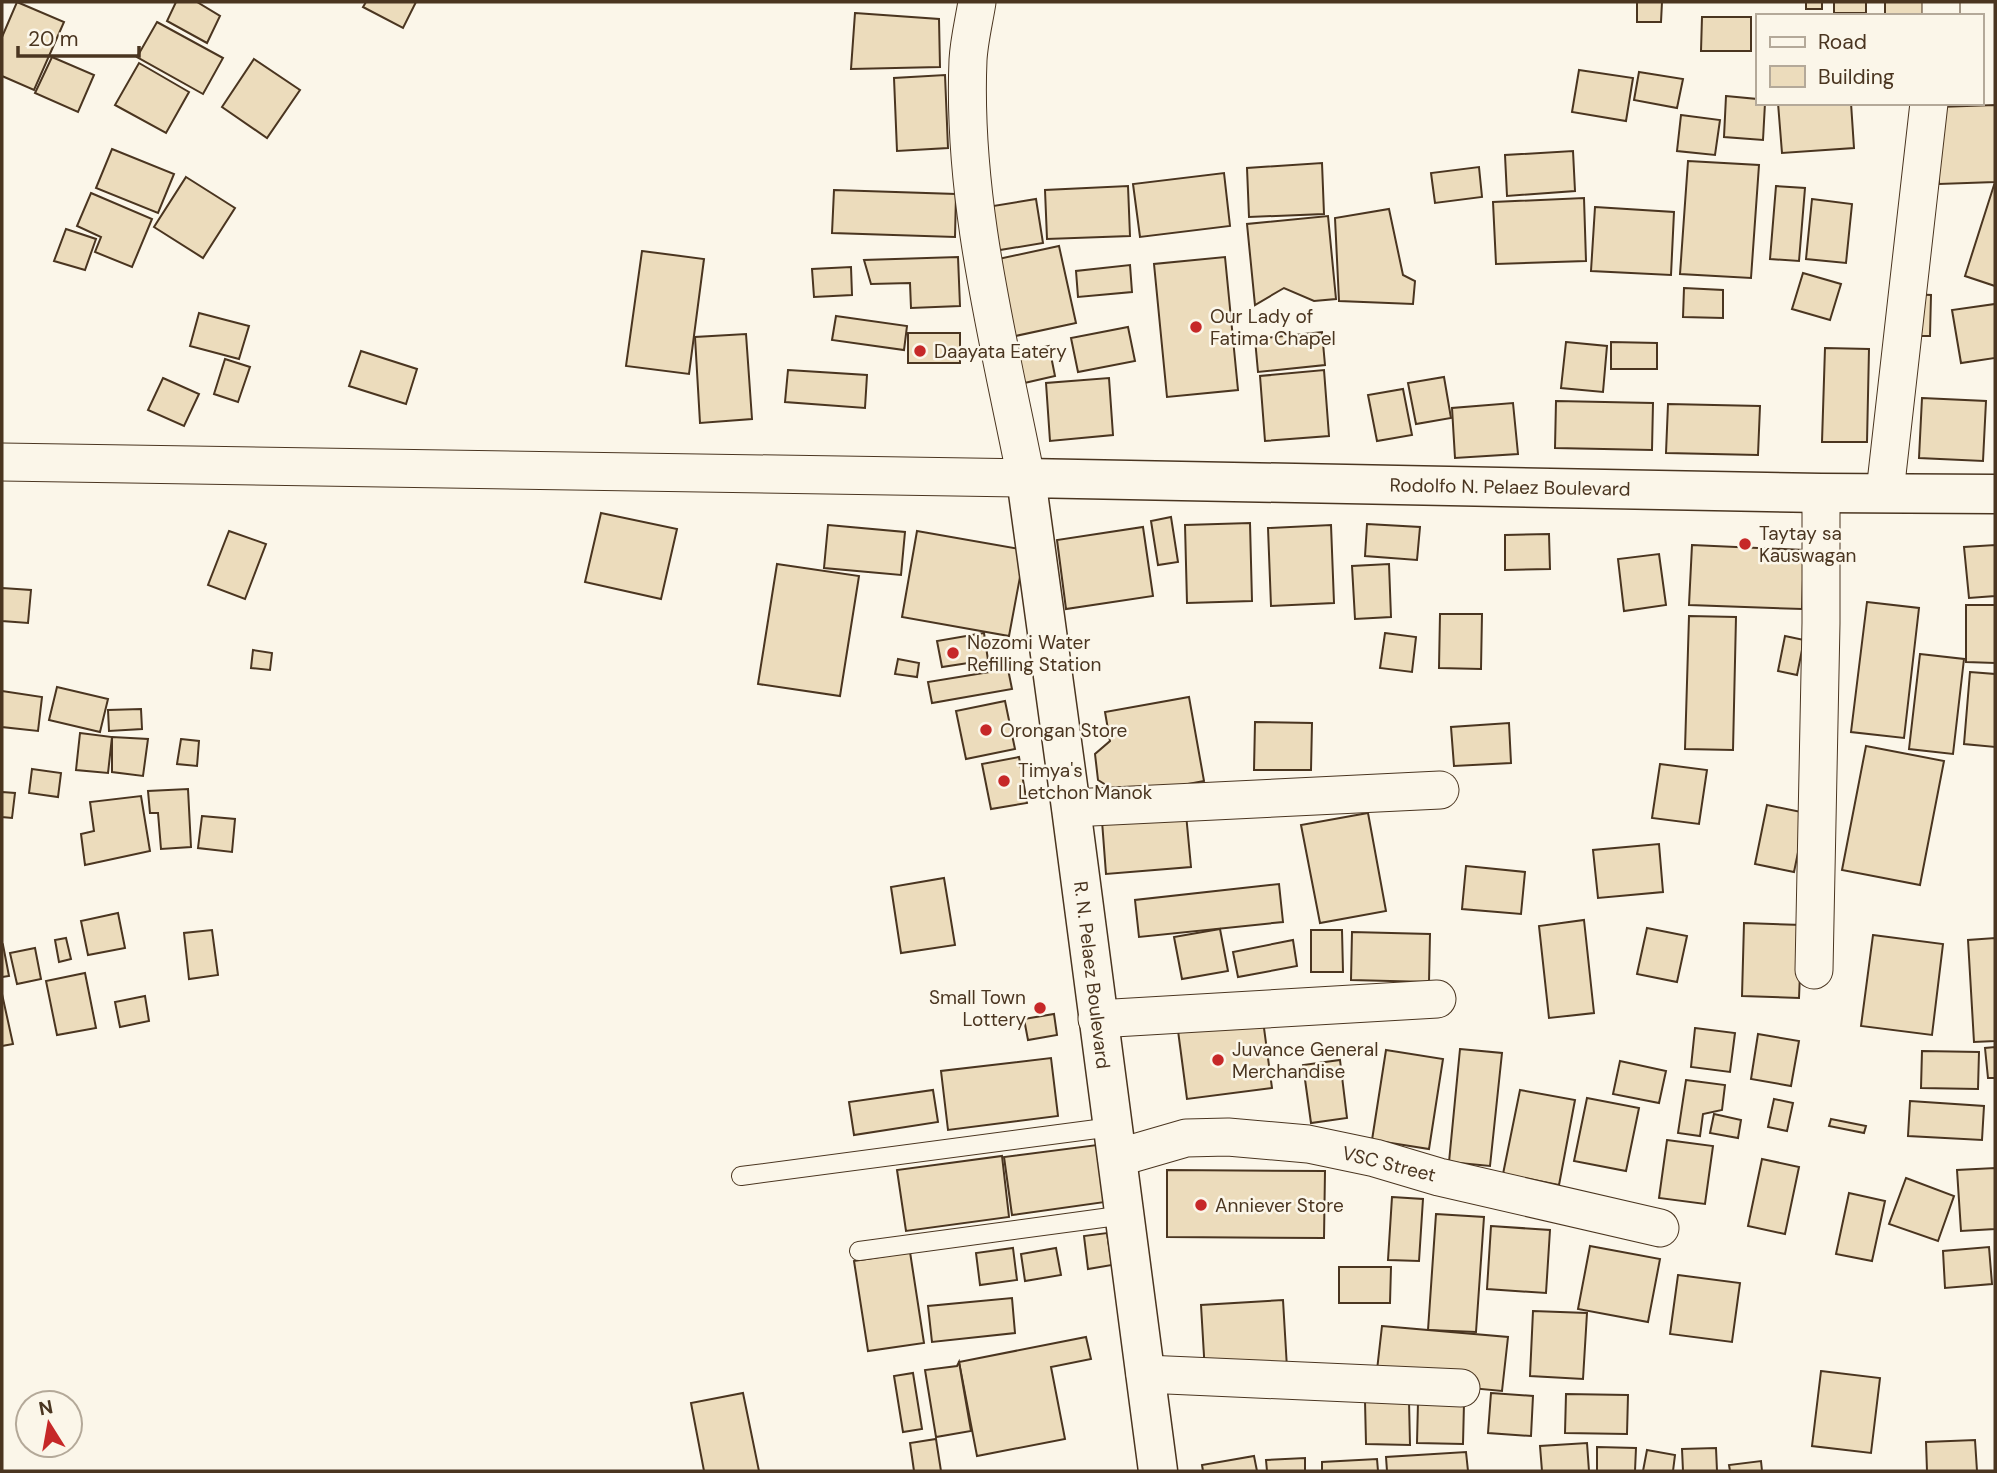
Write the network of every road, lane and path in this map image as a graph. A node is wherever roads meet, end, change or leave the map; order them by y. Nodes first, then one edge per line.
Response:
1 (977, 2) edge
2 (1929, 105) edge
3 (2, 462) edge
4 (1026, 478) junction
5 (1885, 492) junction
6 (1821, 493) junction
7 (1995, 494) edge
8 (1440, 790) dead end
9 (1072, 808) junction
10 (1814, 970) dead end
11 (1437, 999) dead end
12 (1097, 1019) junction
13 (1115, 1143) junction
14 (740, 1177) dead end
15 (1125, 1215) junction
16 (1660, 1228) dead end
17 (859, 1251) dead end
18 (1145, 1374) junction
19 (1461, 1388) dead end
20 (1158, 1471) edge

1 - 4 street
2 - 5 street
3 - 4 street
4 - 6 street, Rodolfo N. Pelaez Boulevard
4 - 9 street, R. N. Pelaez Boulevard
5 - 6 street, Rodolfo N. Pelaez Boulevard
5 - 7 street, Rodolfo N. Pelaez Boulevard
6 - 10 street
8 - 9 street
9 - 12 street, R. N. Pelaez Boulevard
11 - 12 street
12 - 13 street, R. N. Pelaez Boulevard
13 - 14 lane
13 - 15 street, R. N. Pelaez Boulevard
13 - 16 street, VSC Street
15 - 17 lane
15 - 18 street, R. N. Pelaez Boulevard
18 - 19 street
18 - 20 street, R. N. Pelaez Boulevard

